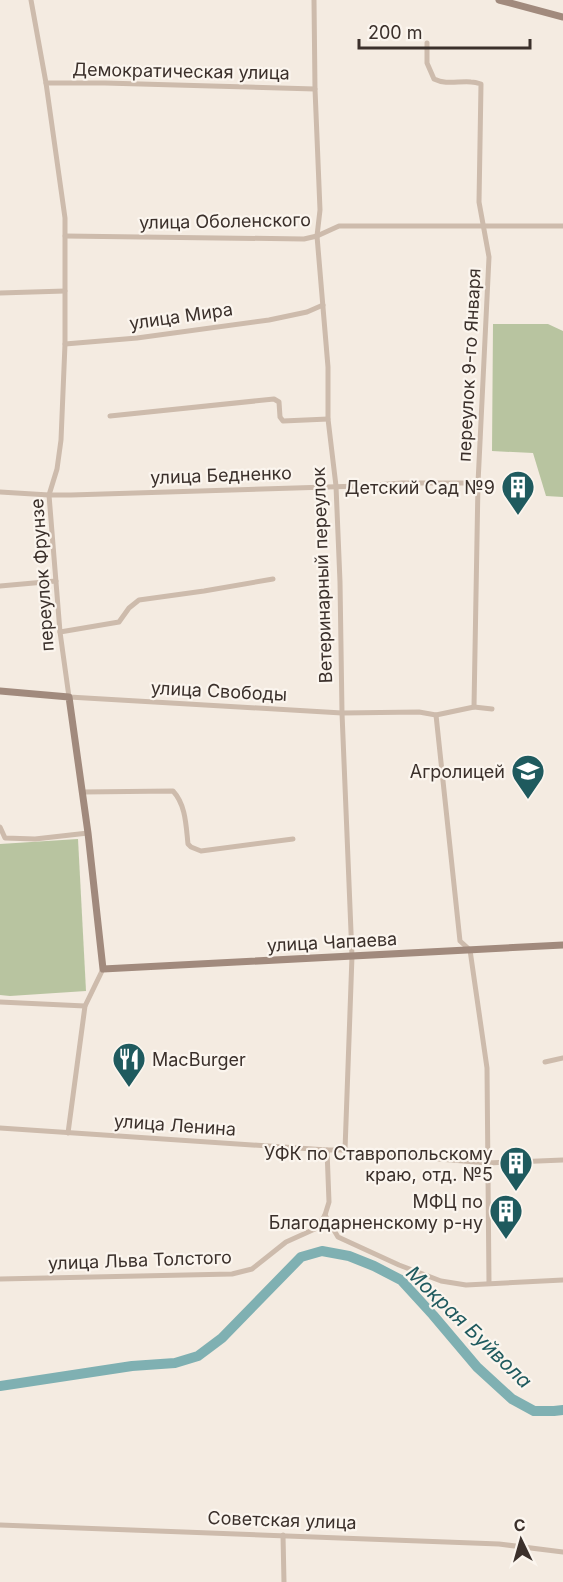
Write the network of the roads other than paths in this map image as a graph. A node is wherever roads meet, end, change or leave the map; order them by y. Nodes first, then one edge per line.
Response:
1 (31, 0) edge
2 (314, 0) edge
3 (499, 0) edge
4 (563, 17) edge
5 (427, 43) dead end
6 (46, 83) junction
7 (315, 89) junction
8 (483, 226) junction
9 (563, 226) edge
10 (65, 236) junction
11 (317, 236) junction
12 (65, 291) junction
13 (0, 293) edge
14 (323, 305) junction
15 (65, 344) junction
16 (110, 416) dead end
17 (328, 419) junction
18 (478, 483) junction
19 (336, 486) junction
20 (0, 492) edge
21 (49, 495) junction
22 (273, 579) dead end
23 (56, 581) junction
24 (0, 586) edge
25 (60, 632) junction
26 (0, 691) edge
27 (69, 697) junction
28 (474, 707) junction
29 (492, 709) dead end
30 (342, 713) junction
31 (436, 715) junction
32 (83, 792) junction
33 (0, 827) edge
34 (88, 833) junction
35 (293, 839) dead end
36 (563, 945) edge
37 (470, 950) junction
38 (352, 956) junction
39 (103, 969) junction
40 (0, 1002) edge
41 (85, 1006) junction
42 (563, 1058) edge
43 (545, 1062) dead end
44 (0, 1128) edge
45 (68, 1133) junction
46 (327, 1150) junction
47 (345, 1150) junction
48 (563, 1160) edge
49 (488, 1163) junction
50 (325, 1215) junction
51 (0, 1279) edge
52 (563, 1280) edge
53 (489, 1283) junction
54 (0, 1525) edge
55 (283, 1535) junction
56 (563, 1552) edge
57 (284, 1582) edge

1 - 6 street, переулок Фрунзе
2 - 7 street, Ветеринарный переулок
3 - 4 main road
5 - 8 street, переулок 9-го Января
6 - 7 street, Демократическая улица
6 - 10 street, переулок Фрунзе
7 - 11 street, Ветеринарный переулок
8 - 9 street, улица Оболенского
8 - 11 street, улица Оболенского
8 - 18 street, переулок 9-го Января
10 - 11 street, улица Оболенского
10 - 12 street, переулок Фрунзе
11 - 14 street, Ветеринарный переулок
12 - 13 street
12 - 15 street, переулок Фрунзе
14 - 15 street, улица Мира
14 - 17 street, Ветеринарный переулок
15 - 21 street, переулок Фрунзе
16 - 17 street
17 - 19 street, Ветеринарный переулок
18 - 19 street, улица Бедненко
18 - 28 street, переулок 9-го Января
19 - 21 street, улица Бедненко
19 - 30 street, Ветеринарный переулок
20 - 21 street, улица Бедненко
21 - 23 street, переулок Фрунзе
22 - 25 street
23 - 24 street
23 - 25 street, переулок Фрунзе
25 - 27 street, переулок Фрунзе
26 - 27 main road, улица Свободы
27 - 30 street, улица Свободы
27 - 32 main road, переулок Фрунзе
28 - 29 street
28 - 31 street
30 - 31 street, улица Свободы
30 - 38 street, Ветеринарный переулок
31 - 37 street
32 - 34 main road, переулок Фрунзе
32 - 35 street
33 - 34 street
34 - 39 main road, переулок Фрунзе
36 - 37 main road, улица Чапаева
37 - 38 main road, улица Чапаева
37 - 49 street
38 - 39 main road, улица Чапаева
38 - 47 street, Ветеринарный переулок
39 - 41 street
40 - 41 street
41 - 45 street
42 - 43 street
44 - 45 street, улица Ленина
45 - 46 street, улица Ленина
46 - 47 street, улица Ленина
46 - 50 street
47 - 49 street, улица Ленина
48 - 49 street, улица Ленина
49 - 53 street
50 - 51 street, улица Льва Толстого
50 - 53 street
52 - 53 street
54 - 55 street, Советская улица
55 - 56 street, Советская улица
55 - 57 street

